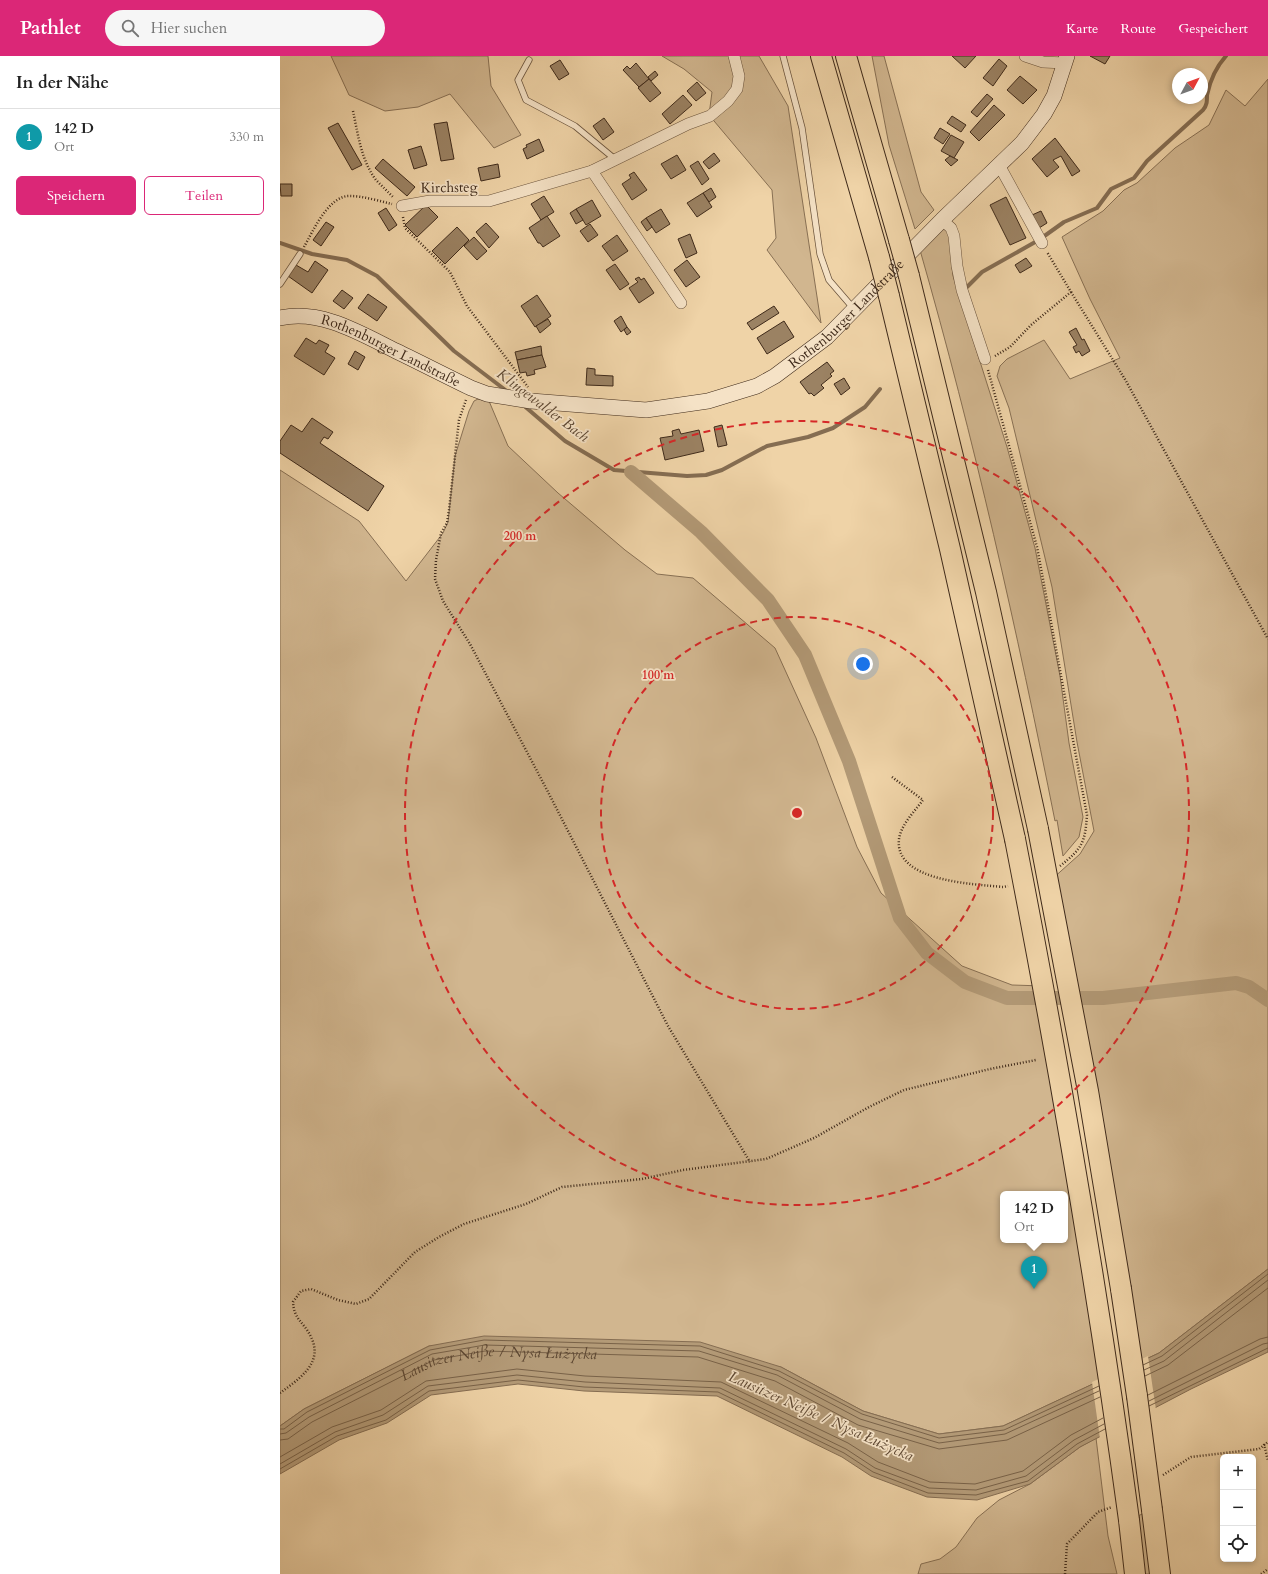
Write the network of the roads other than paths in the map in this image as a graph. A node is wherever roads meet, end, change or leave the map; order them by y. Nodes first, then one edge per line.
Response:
1 (734, 56) edge
2 (784, 56) edge
3 (821, 56) edge
4 (846, 56) edge
5 (1025, 56) edge
6 (1066, 59) edge
7 (529, 60) dead end
8 (616, 160) junction
9 (999, 165) junction
10 (592, 171) junction
11 (402, 206) road end
12 (942, 220) junction
13 (1042, 243) road end
14 (300, 254) dead end
15 (280, 284) edge
16 (681, 303) dead end
17 (854, 310) junction
18 (280, 318) edge
19 (985, 359) road end
20 (1135, 1574) edge
21 (1160, 1574) edge

1 - 8 street, Kirchsteg
2 - 17 lane
3 - 20 highway, bridge
4 - 21 highway, bridge
5 - 6 street
6 - 9 street, Rothenburger Landstraße
7 - 8 lane
8 - 10 street, Kirchsteg
9 - 12 street, Rothenburger Landstraße
9 - 13 street
10 - 11 street, Kirchsteg
10 - 16 street
12 - 17 street, Rothenburger Landstraße
12 - 19 street
14 - 15 lane
17 - 18 street, Rothenburger Landstraße

